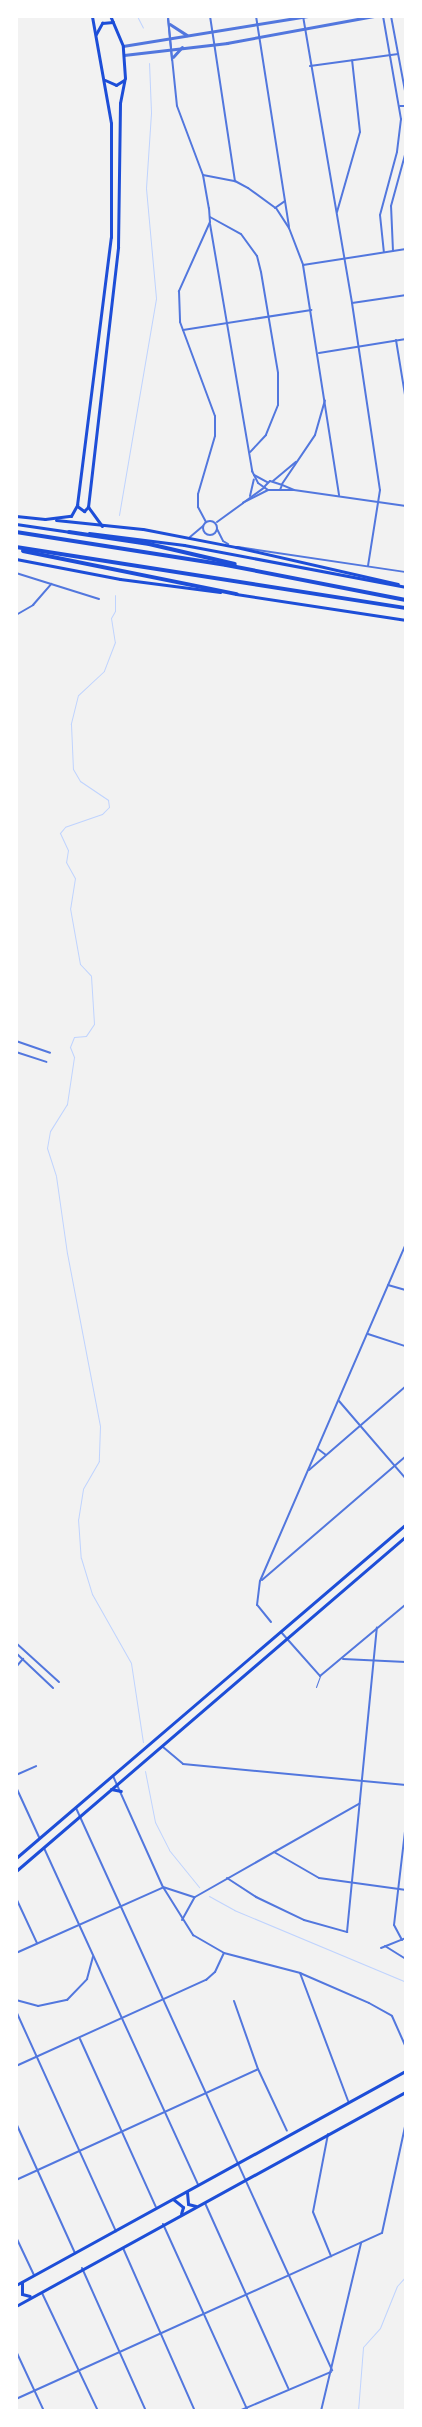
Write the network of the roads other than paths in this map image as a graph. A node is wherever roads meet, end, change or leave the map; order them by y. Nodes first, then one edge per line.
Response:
1 (92, 16) edge
2 (110, 16) edge
3 (210, 16) edge
4 (256, 16) edge
5 (308, 16) edge
6 (350, 16) edge
7 (374, 16) edge
8 (383, 16) edge
9 (391, 16) edge
10 (303, 17) edge
11 (168, 18) edge
12 (351, 21) junction
13 (114, 22) junction
14 (170, 24) junction
15 (257, 25) junction
16 (304, 30) junction
17 (211, 32) junction
18 (96, 34) junction
19 (188, 36) junction
20 (258, 37) junction
21 (170, 38) junction
22 (214, 44) junction
23 (123, 46) junction
24 (182, 47) junction
25 (171, 48) junction
26 (398, 54) junction
27 (124, 55) junction
28 (389, 55) junction
29 (173, 58) junction
30 (352, 60) junction
31 (310, 66) junction
32 (125, 78) junction
33 (105, 80) junction
34 (406, 96) edge
35 (400, 106) junction
36 (406, 106) edge
37 (397, 152) junction
38 (405, 152) edge
39 (393, 168) junction
40 (400, 170) junction
41 (203, 175) junction
42 (234, 181) junction
43 (285, 201) junction
44 (275, 208) junction
45 (337, 212) junction
46 (210, 217) junction
47 (210, 222) junction
48 (289, 228) junction
49 (406, 249) edge
50 (392, 251) junction
51 (384, 252) junction
52 (345, 259) junction
53 (303, 265) junction
54 (406, 295) edge
55 (352, 303) junction
56 (311, 310) junction
57 (268, 317) junction
58 (229, 324) junction
59 (184, 330) junction
60 (406, 339) edge
61 (396, 340) junction
62 (358, 346) junction
63 (318, 353) junction
64 (326, 398) junction
65 (406, 401) edge
66 (249, 452) junction
67 (300, 459) junction
68 (253, 473) junction
69 (254, 479) junction
70 (267, 482) junction
71 (273, 482) junction
72 (282, 485) junction
73 (265, 486) junction
74 (268, 490) junction
75 (280, 490) junction
76 (294, 490) junction
77 (339, 495) junction
78 (250, 497) junction
79 (378, 502) junction
80 (243, 503) junction
81 (77, 505) junction
82 (406, 506) edge
83 (88, 507) junction
84 (16, 516) edge
85 (45, 519) junction
86 (206, 522) junction
87 (216, 523) junction
88 (16, 524) edge
89 (102, 526) junction
90 (203, 526) junction
91 (218, 529) junction
92 (16, 532) edge
93 (69, 532) junction
94 (186, 538) junction
95 (236, 547) junction
96 (16, 548) edge
97 (16, 559) edge
98 (368, 566) junction
99 (256, 570) junction
100 (406, 572) edge
101 (16, 573) edge
102 (51, 584) junction
103 (406, 587) edge
104 (237, 594) junction
105 (99, 599) dead end
106 (406, 600) edge
107 (406, 608) edge
108 (16, 615) edge
109 (406, 620) edge
110 (16, 1041) edge
111 (16, 1052) edge
112 (50, 1053) dead end
113 (46, 1062) dead end
114 (406, 1244) edge
115 (388, 1285) junction
116 (406, 1290) edge
117 (367, 1333) junction
118 (406, 1346) edge
119 (406, 1386) edge
120 (338, 1400) junction
121 (360, 1426) junction
122 (318, 1448) junction
123 (326, 1455) junction
124 (406, 1456) edge
125 (395, 1466) junction
126 (308, 1470) junction
127 (406, 1478) edge
128 (406, 1524) edge
129 (406, 1536) edge
130 (260, 1581) junction
131 (406, 1604) edge
132 (271, 1622) dead end
133 (377, 1627) junction
134 (281, 1632) junction
135 (287, 1639) junction
136 (16, 1643) edge
137 (16, 1654) edge
138 (23, 1659) junction
139 (343, 1659) junction
140 (375, 1659) junction
141 (406, 1662) edge
142 (16, 1666) edge
143 (320, 1676) junction
144 (59, 1682) dead end
145 (316, 1686) dead end
146 (53, 1688) dead end
147 (167, 1732) junction
148 (161, 1745) junction
149 (36, 1766) dead end
150 (16, 1775) edge
151 (113, 1776) junction
152 (364, 1780) junction
153 (117, 1784) junction
154 (406, 1785) edge
155 (16, 1786) edge
156 (111, 1789) junction
157 (121, 1791) junction
158 (359, 1804) junction
159 (76, 1808) junction
160 (80, 1816) junction
161 (406, 1823) edge
162 (40, 1838) junction
163 (44, 1848) junction
164 (274, 1852) junction
165 (16, 1858) edge
166 (16, 1870) edge
167 (227, 1878) junction
168 (352, 1883) junction
169 (163, 1887) junction
170 (399, 1889) junction
171 (406, 1890) edge
172 (195, 1897) junction
173 (16, 1898) edge
174 (122, 1907) junction
175 (182, 1920) junction
176 (77, 1925) junction
177 (406, 1938) edge
178 (402, 1940) junction
179 (37, 1943) junction
180 (385, 1946) junction
181 (381, 1948) dead end
182 (16, 1953) edge
183 (224, 1953) junction
184 (93, 1957) junction
185 (406, 1959) edge
186 (300, 1973) junction
187 (16, 2000) edge
188 (164, 2000) junction
189 (234, 2001) dead end
190 (16, 2011) edge
191 (122, 2019) junction
192 (80, 2039) junction
193 (406, 2048) edge
194 (36, 2057) junction
195 (16, 2066) edge
196 (258, 2069) junction
197 (405, 2071) edge
198 (406, 2083) edge
199 (406, 2092) edge
200 (206, 2093) junction
201 (401, 2095) junction
202 (406, 2097) edge
203 (348, 2101) junction
204 (165, 2112) junction
205 (406, 2122) edge
206 (16, 2123) edge
207 (287, 2132) dead end
208 (122, 2133) junction
209 (328, 2134) junction
210 (80, 2151) junction
211 (238, 2162) junction
212 (38, 2170) junction
213 (246, 2179) junction
214 (16, 2180) edge
215 (198, 2185) junction
216 (187, 2191) junction
217 (172, 2199) junction
218 (205, 2202) junction
219 (197, 2206) junction
220 (157, 2208) junction
221 (181, 2215) junction
222 (163, 2224) junction
223 (116, 2231) junction
224 (16, 2237) edge
225 (361, 2243) junction
226 (122, 2246) junction
227 (75, 2253) junction
228 (331, 2256) junction
229 (82, 2268) junction
230 (34, 2275) junction
231 (289, 2276) junction
232 (22, 2282) junction
233 (16, 2285) edge
234 (42, 2291) junction
235 (247, 2295) junction
236 (31, 2296) junction
237 (16, 2306) edge
238 (204, 2314) junction
239 (162, 2333) junction
240 (16, 2351) edge
241 (120, 2351) junction
242 (78, 2370) junction
243 (332, 2371) junction
244 (288, 2388) junction
245 (35, 2391) junction
246 (16, 2399) edge
247 (247, 2407) junction
248 (44, 2411) edge
249 (98, 2411) edge
250 (146, 2411) edge
251 (195, 2411) edge
252 (239, 2411) edge
253 (248, 2411) edge
254 (321, 2411) edge

1 - 18 main road
2 - 13 main road
3 - 17 street
4 - 15 street
5 - 10 street
6 - 12 street
7 - 12 street
8 - 28 street
9 - 26 street
10 - 15 street
10 - 16 street
11 - 14 street
11 - 21 street
12 - 16 street
13 - 18 main road
13 - 23 main road
14 - 19 street
14 - 21 street
15 - 17 street
15 - 20 street
16 - 20 street
16 - 31 street
17 - 19 street
17 - 22 street
18 - 33 main road
19 - 21 street
20 - 22 street
20 - 43 street
21 - 23 street
21 - 25 street
22 - 24 street
22 - 42 street
23 - 27 main road
24 - 25 street
24 - 29 street
25 - 27 street
25 - 29 street
26 - 28 street
26 - 34 street
27 - 32 main road
28 - 30 street
28 - 35 street
29 - 41 street
30 - 31 street
30 - 45 street
31 - 45 street
32 - 33 main road
32 - 83 main road
33 - 81 main road
35 - 36 street
35 - 37 street
37 - 38 street
37 - 39 street
38 - 40 street
39 - 40 street
39 - 51 street
40 - 50 street
41 - 42 street
41 - 46 street
42 - 44 street
43 - 44 street
43 - 48 street
44 - 48 street
45 - 52 street
46 - 47 street
46 - 57 street
47 - 58 street
47 - 59 street
48 - 53 street
49 - 50 street
50 - 51 street
51 - 52 street
52 - 53 street
52 - 55 street
53 - 56 street
54 - 55 street
55 - 62 street
56 - 57 street
56 - 63 street
57 - 58 street
57 - 66 street
58 - 59 street
58 - 66 street
59 - 86 street
60 - 61 street
61 - 62 street
61 - 65 street
62 - 63 street
62 - 79 street
63 - 64 street
64 - 67 street
64 - 77 street
66 - 68 street
67 - 71 street
67 - 72 street
68 - 69 street
68 - 70 street
69 - 73 street
69 - 78 street
70 - 71 street
70 - 73 street
71 - 72 street
72 - 75 street
72 - 76 street
73 - 74 street
73 - 78 street
74 - 75 street
74 - 80 street
75 - 76 street
76 - 77 street
77 - 79 street
78 - 80 street
79 - 82 street
79 - 98 street
80 - 87 street
81 - 83 main road
81 - 85 main road
83 - 89 main road
84 - 85 main road
85 - 89 main road
86 - 87 street
86 - 90 street
87 - 91 street
88 - 93 main road
89 - 94 main road
90 - 91 street
90 - 94 street
91 - 95 street
92 - 99 highway
93 - 99 highway
93 - 103 main road
94 - 95 main road
95 - 98 street
95 - 103 main road
96 - 104 highway
96 - 107 highway
97 - 104 main road
98 - 100 street
99 - 106 highway
101 - 102 street
102 - 105 street
102 - 108 street
104 - 109 main road
110 - 112 street
111 - 113 street
114 - 115 street
115 - 116 street
115 - 117 street
117 - 118 street
117 - 120 street
119 - 121 street
120 - 121 street
120 - 122 street
121 - 123 street
121 - 125 street
122 - 123 street
122 - 126 street
123 - 126 street
124 - 125 street
125 - 127 street
125 - 130 street
126 - 130 street
128 - 134 main road
129 - 135 main road
130 - 132 street
131 - 133 street
133 - 139 street
133 - 140 street
134 - 135 street
134 - 147 main road
135 - 143 street
135 - 148 main road
136 - 144 street
137 - 138 street
138 - 142 street
138 - 146 street
139 - 140 street
139 - 143 street
140 - 141 street
140 - 152 street
143 - 145 lane
147 - 148 main road
147 - 151 main road
148 - 152 street
148 - 153 main road
149 - 150 street
151 - 153 street
151 - 159 main road
152 - 154 street
152 - 158 street
153 - 156 main road
153 - 157 street
155 - 162 street
156 - 157 main road
156 - 160 main road
157 - 169 street
158 - 164 street
158 - 168 street
159 - 160 street
159 - 162 main road
160 - 163 main road
160 - 174 street
161 - 170 street
162 - 165 main road
163 - 166 main road
163 - 176 street
164 - 167 street
164 - 168 street
167 - 168 street
167 - 172 street
168 - 170 street
169 - 172 street
169 - 174 street
169 - 175 street
170 - 171 street
170 - 178 street
172 - 175 street
173 - 179 street
174 - 176 street
174 - 188 street
175 - 183 street
176 - 179 street
176 - 184 street
177 - 178 street
178 - 180 street
179 - 182 street
180 - 181 street
180 - 185 street
183 - 186 street
183 - 188 street
184 - 187 street
184 - 191 street
186 - 193 street
186 - 203 street
188 - 191 street
188 - 200 street
189 - 196 street
190 - 194 street
191 - 192 street
191 - 204 street
192 - 194 street
192 - 208 street
194 - 195 street
194 - 210 street
196 - 200 street
196 - 207 street
197 - 198 main road
197 - 203 main road
199 - 201 main road
200 - 204 street
200 - 211 street
201 - 202 main road
201 - 209 main road
203 - 211 main road
204 - 208 street
204 - 215 street
205 - 225 street
206 - 212 street
208 - 210 street
208 - 220 street
209 - 213 main road
209 - 228 street
210 - 212 street
210 - 223 street
211 - 213 street
211 - 215 main road
212 - 214 street
212 - 227 street
213 - 218 main road
213 - 231 street
215 - 216 main road
216 - 217 main road
216 - 219 main road
217 - 220 main road
217 - 221 main road
218 - 219 main road
218 - 235 street
219 - 221 main road
220 - 223 main road
221 - 222 main road
222 - 226 main road
222 - 238 street
223 - 227 main road
224 - 230 street
225 - 228 street
225 - 243 street
226 - 229 main road
226 - 239 street
227 - 230 main road
228 - 231 street
229 - 234 main road
229 - 241 street
230 - 232 main road
231 - 235 street
231 - 243 street
232 - 233 main road
232 - 236 main road
234 - 236 main road
234 - 242 street
235 - 238 street
235 - 244 street
236 - 237 main road
238 - 239 street
238 - 247 street
239 - 241 street
239 - 251 street
240 - 245 street
241 - 242 street
241 - 250 street
242 - 245 street
242 - 249 street
243 - 244 street
243 - 254 street
244 - 247 street
245 - 246 street
245 - 248 street
247 - 252 street
247 - 253 street

